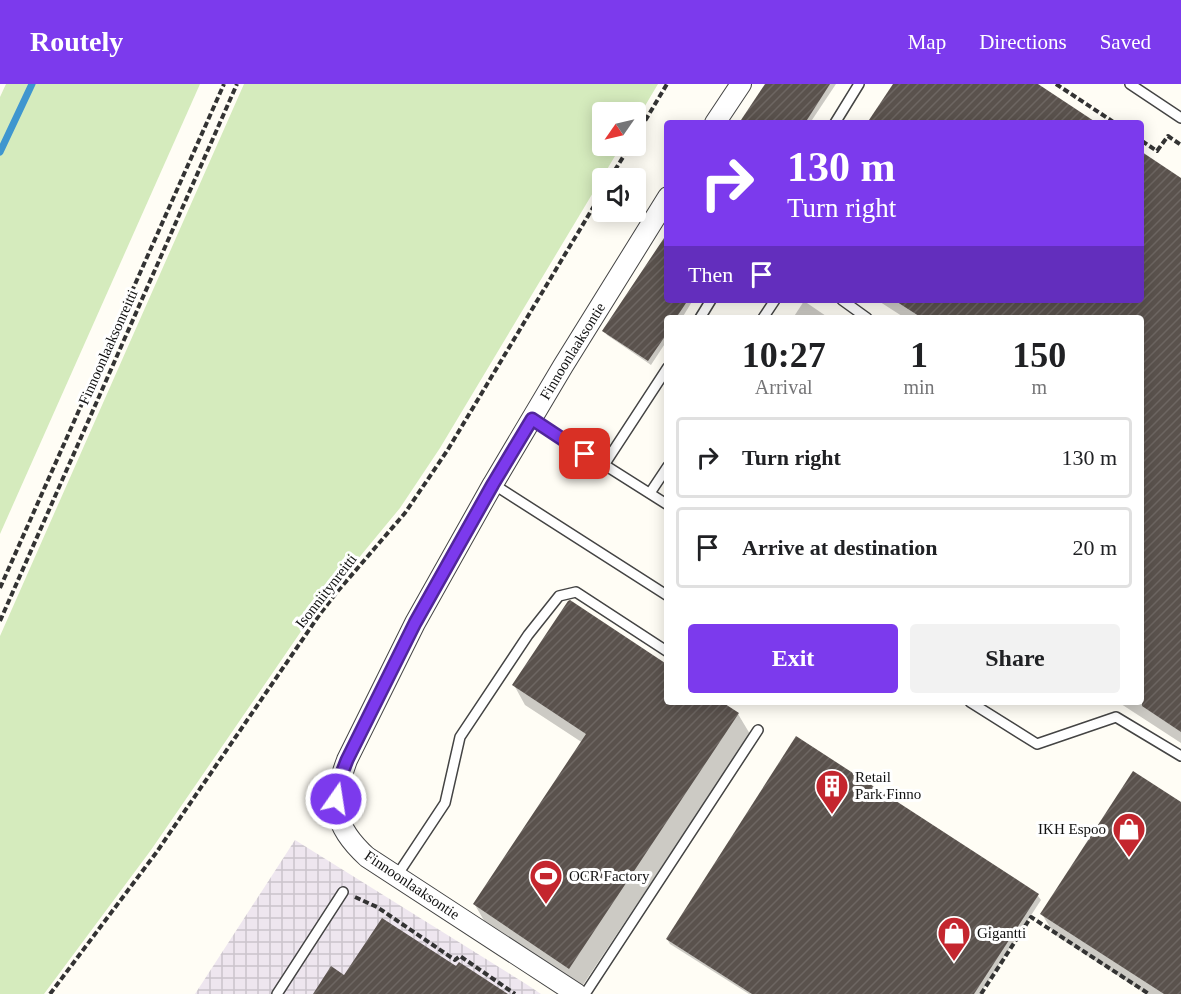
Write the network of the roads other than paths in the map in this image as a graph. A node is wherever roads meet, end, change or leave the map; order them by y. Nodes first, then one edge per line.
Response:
1 (741, 84) edge
2 (859, 84) edge
3 (1130, 84) edge
4 (1181, 118) edge
5 (718, 120) edge
6 (837, 120) edge
7 (664, 203) edge
8 (846, 303) edge
9 (863, 315) edge
10 (664, 373) edge
11 (532, 419) junction
12 (604, 465) junction
13 (664, 472) edge
14 (493, 484) junction
15 (650, 493) junction
16 (664, 502) edge
17 (664, 593) edge
18 (664, 649) edge
19 (975, 705) edge
20 (758, 730) dead end
21 (1181, 756) edge
22 (396, 877) junction
23 (343, 892) road end
24 (277, 994) edge
25 (577, 994) edge
26 (585, 994) edge

1 - 5 street
2 - 6 lane
3 - 4 lane
7 - 11 street, Finnoonlaaksontie
8 - 9 lane
10 - 12 lane
11 - 12 lane
11 - 14 street, Finnoonlaaksontie
12 - 15 lane
13 - 15 lane
14 - 17 lane
14 - 22 street, Finnoonlaaksontie
15 - 16 lane
18 - 22 lane
19 - 21 lane
20 - 26 lane
22 - 25 street, Finnoonlaaksontie
23 - 24 lane

